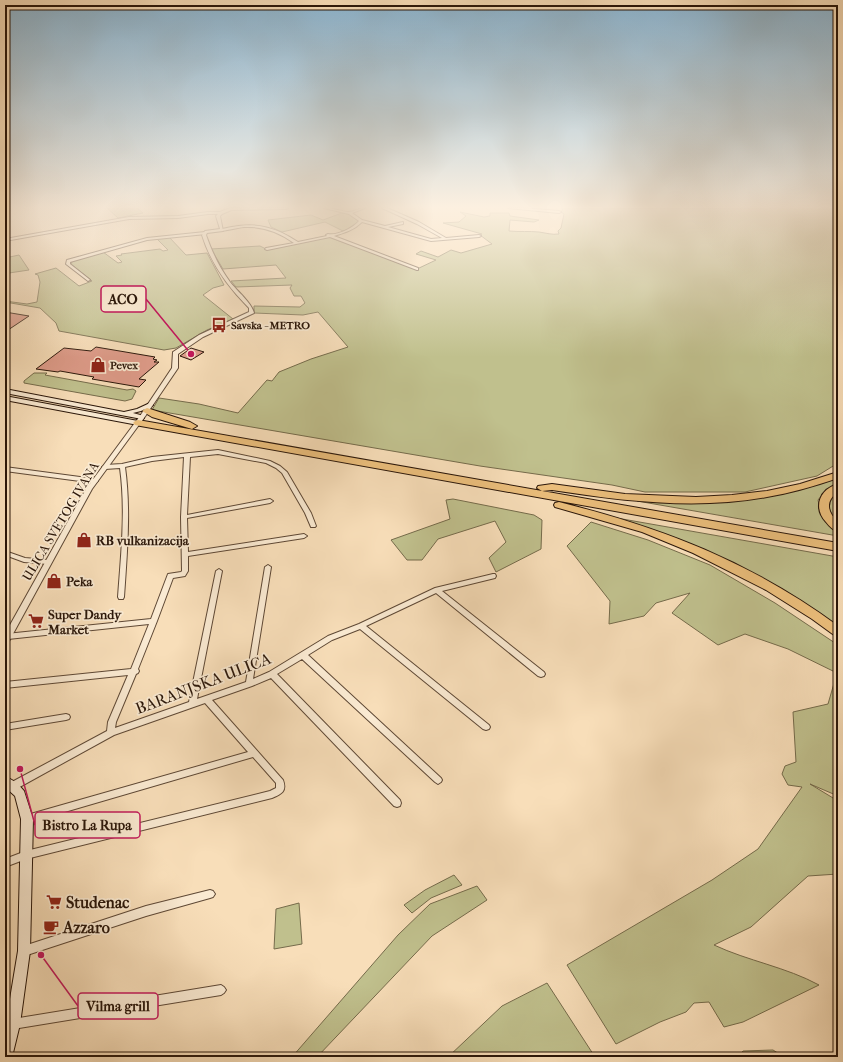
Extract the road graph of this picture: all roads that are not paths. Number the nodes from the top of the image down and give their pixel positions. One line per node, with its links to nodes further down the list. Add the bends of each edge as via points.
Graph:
1 (80, 258): 5 (street, via 68,261 68,264)
2 (212, 258): 9 (street, ULICA SVETOG IVANA, via 226,281 251,308 252,313 201,336 175,353 175,368)
3 (387, 258): 4 (street)
4 (417, 269)
5 (88, 280)
6 (5, 391): 8 (main road)
7 (5, 398): 9 (main road)
8 (122, 414): 9 (main road); 9 (main road, via 134,411)
9 (144, 414): 10 (highway); 13 (street, ULICA SVETOG IVANA); 18 (highway, via 192,426)
10 (282, 449): 20 (highway, via 292,454 362,469); 26 (highway)
11 (187, 455): 12 (street, via 148,459); 21 (street); 22 (street, via 226,453 278,467 284,472 302,501)
12 (122, 466): 13 (street); 35 (street, via 126,531)
13 (105, 467): 16 (street, ULICA SVETOG IVANA)
14 (5, 470): 16 (street)
15 (838, 475): 18 (highway, via 820,482 770,493 716,500 654,500 552,487)
16 (95, 481): 30 (street, ULICA SVETOG IVANA)
17 (838, 487): 23 (highway, via 825,498 822,506 827,518)
18 (542, 488): 25 (highway)
19 (270, 501): 21 (street)
20 (559, 505): 29 (highway); 38 (highway, via 618,521 693,548 794,601)
21 (184, 517): 28 (street)
22 (313, 526)
23 (838, 528)
24 (304, 536): 28 (street)
25 (838, 540)
26 (838, 547)
27 (5, 553): 30 (street, via 24,560)
28 (184, 555): 36 (street, via 184,574 170,576)
29 (838, 555)
30 (48, 562): 39 (street, ULICA SVETOG IVANA)
31 (268, 567): 45 (street)
32 (219, 571): 47 (street)
33 (493, 576): 34 (street, BARANJSKA ULICA)
34 (437, 590): 37 (street, BARANJSKA ULICA); 43 (street)
35 (121, 598)
36 (154, 621): 39 (street); 41 (street)
37 (361, 626): 40 (street, BARANJSKA ULICA, via 330,638); 50 (street)
38 (838, 632)
39 (7, 638)
40 (303, 655): 42 (street, BARANJSKA ULICA); 53 (street)
41 (135, 671): 44 (street); 51 (street, via 112,722)
42 (272, 674): 45 (street, BARANJSKA ULICA); 55 (street)
43 (541, 674)
44 (5, 684)
45 (249, 684): 46 (street, BARANJSKA ULICA)
46 (206, 699): 47 (street, BARANJSKA ULICA); 52 (street)
47 (193, 703): 51 (street, BARANJSKA ULICA)
48 (66, 717): 49 (street)
49 (5, 727)
50 (486, 727)
51 (111, 732): 54 (street, BARANJSKA ULICA)
52 (254, 753): 56 (street); 57 (street, via 280,782 280,790)
53 (438, 780)
54 (9, 784): 56 (main road, via 20,794)
55 (397, 803)
56 (28, 819): 57 (main road)
57 (26, 855): 58 (street); 60 (main road)
58 (5, 863)
59 (210, 894): 60 (street, via 146,911)
60 (24, 951): 62 (main road)
61 (221, 990): 62 (street)
62 (13, 1024): 63 (main road)
63 (5, 1057)

